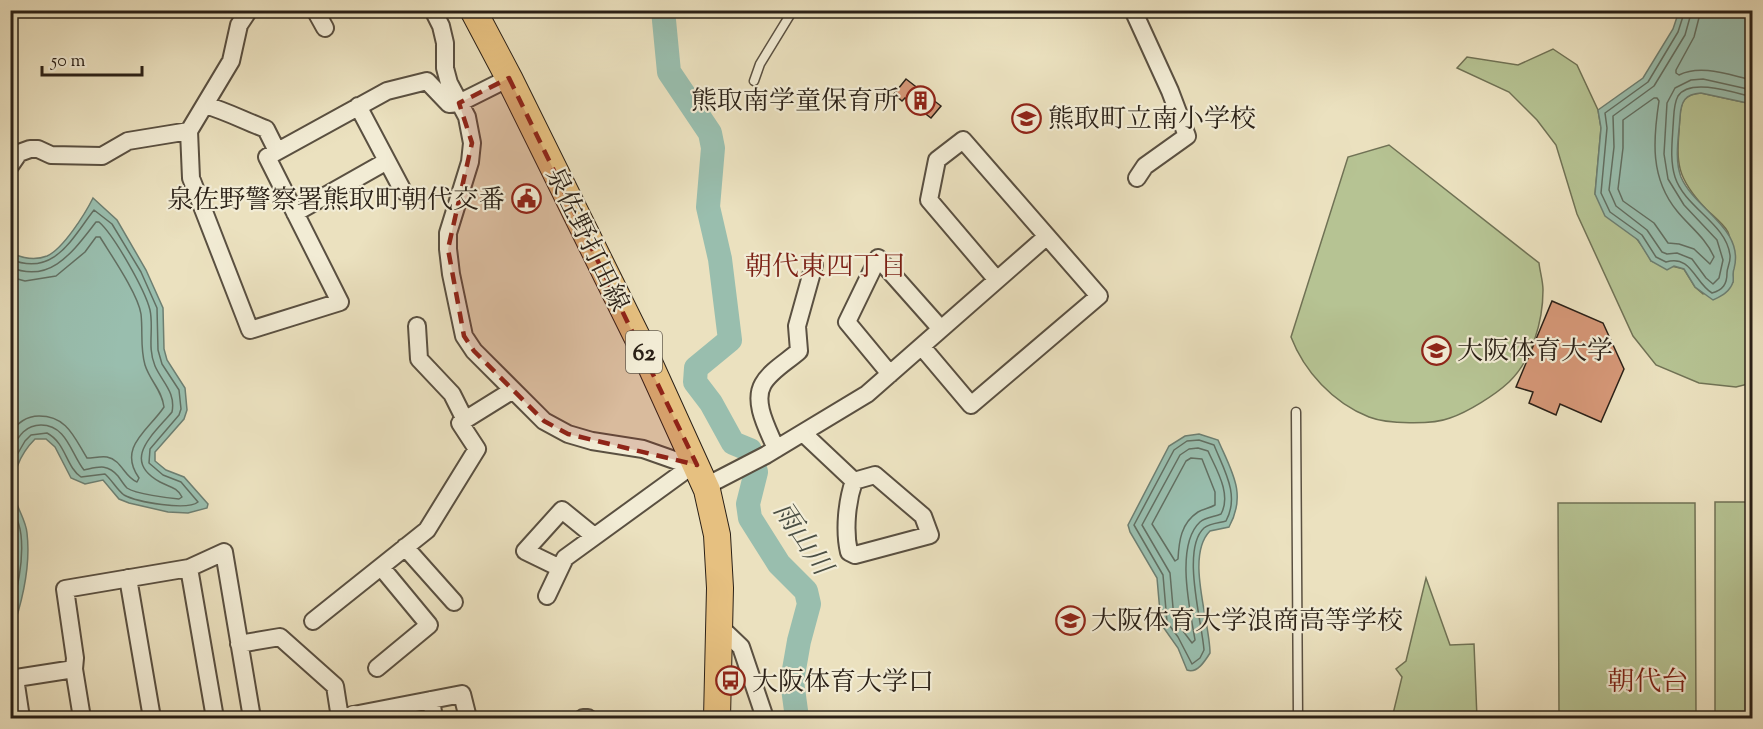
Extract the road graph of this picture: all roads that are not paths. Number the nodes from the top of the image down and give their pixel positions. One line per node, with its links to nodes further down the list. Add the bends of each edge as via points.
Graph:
1 (249, 10): 11 (street, via 239,25 231,61)
2 (315, 10): 7 (street)
3 (433, 10): 10 (street, via 445,43 445,68)
4 (473, 10): 8 (main road, 泉佐野打田線 / 62)
5 (793, 10): 9 (lane)
6 (1133, 10): 17 (street, via 1187,136 1144,166)
7 (325, 28)
8 (509, 78): 10 (street); 32 (main road, 泉佐野打田線 / 62, via 638,338)
9 (754, 81)
10 (459, 103): 12 (street, via 448,104 426,81 387,91); 27 (street, via 467,117 472,143 448,233 451,274 464,336)
11 (205, 105): 13 (street); 14 (street, via 266,129)
12 (358, 106): 14 (street); 15 (street)
13 (189, 131): 16 (street, via 128,141 102,156 51,155 30,149 19,153); 19 (street, via 190,178 250,330 340,302)
14 (277, 151): 19 (street, via 267,157)
15 (387, 161): 18 (street); 19 (street)
16 (10, 166)
17 (1137, 178)
18 (403, 191)
19 (295, 213)
20 (1046, 237): 22 (street); 22 (street, via 963,140 937,160 929,200); 25 (street, via 1099,296 971,405)
21 (814, 265): 31 (street, via 797,326 799,351 762,386 761,410)
22 (997, 280): 24 (street)
23 (417, 326): 29 (street, via 419,359 452,394)
24 (941, 329): 25 (street); 26 (street, via 878,258 847,322)
25 (922, 347): 26 (street)
26 (890, 374): 30 (street, via 867,394)
27 (513, 390): 29 (street); 32 (street, via 544,421 568,434 643,449)
28 (1296, 412): 61 (lane)
29 (465, 420): 35 (street, via 460,423 477,449 427,530)
30 (804, 433): 31 (street); 33 (street)
31 (771, 452): 32 (street, via 738,471)
32 (698, 472): 34 (street); 43 (main road, 泉佐野打田線 / 62, via 717,536)
33 (854, 481): 33 (street, via 874,476 923,516 930,536 855,555 849,552 846,540)
34 (594, 536): 38 (street, via 564,558); 38 (street, via 562,510 525,551)
35 (405, 547): 36 (street); 41 (street)
36 (381, 567): 42 (street); 45 (street, via 429,625)
37 (189, 568): 39 (street); 44 (street, via 224,552); 52 (street)
38 (560, 568): 40 (street)
39 (128, 578): 46 (street, via 65,589); 51 (street)
40 (548, 596)
41 (454, 602)
42 (313, 621)
43 (719, 627): 59 (main road, 泉佐野打田線 / 62); 60 (street, via 741,647)
44 (239, 644): 53 (street); 54 (street, via 280,637 296,643 335,686)
45 (377, 668)
46 (74, 669): 47 (street); 50 (street)
47 (13, 679): 49 (street)
48 (431, 700): 54 (street); 55 (street); 56 (street, via 462,694)
49 (21, 718)
50 (82, 718)
51 (152, 718)
52 (215, 718)
53 (252, 718)
54 (347, 718)
55 (434, 718)
56 (468, 718)
57 (583, 718): 58 (street)
58 (588, 718)
59 (717, 718)
60 (765, 718)
61 (1298, 718)

